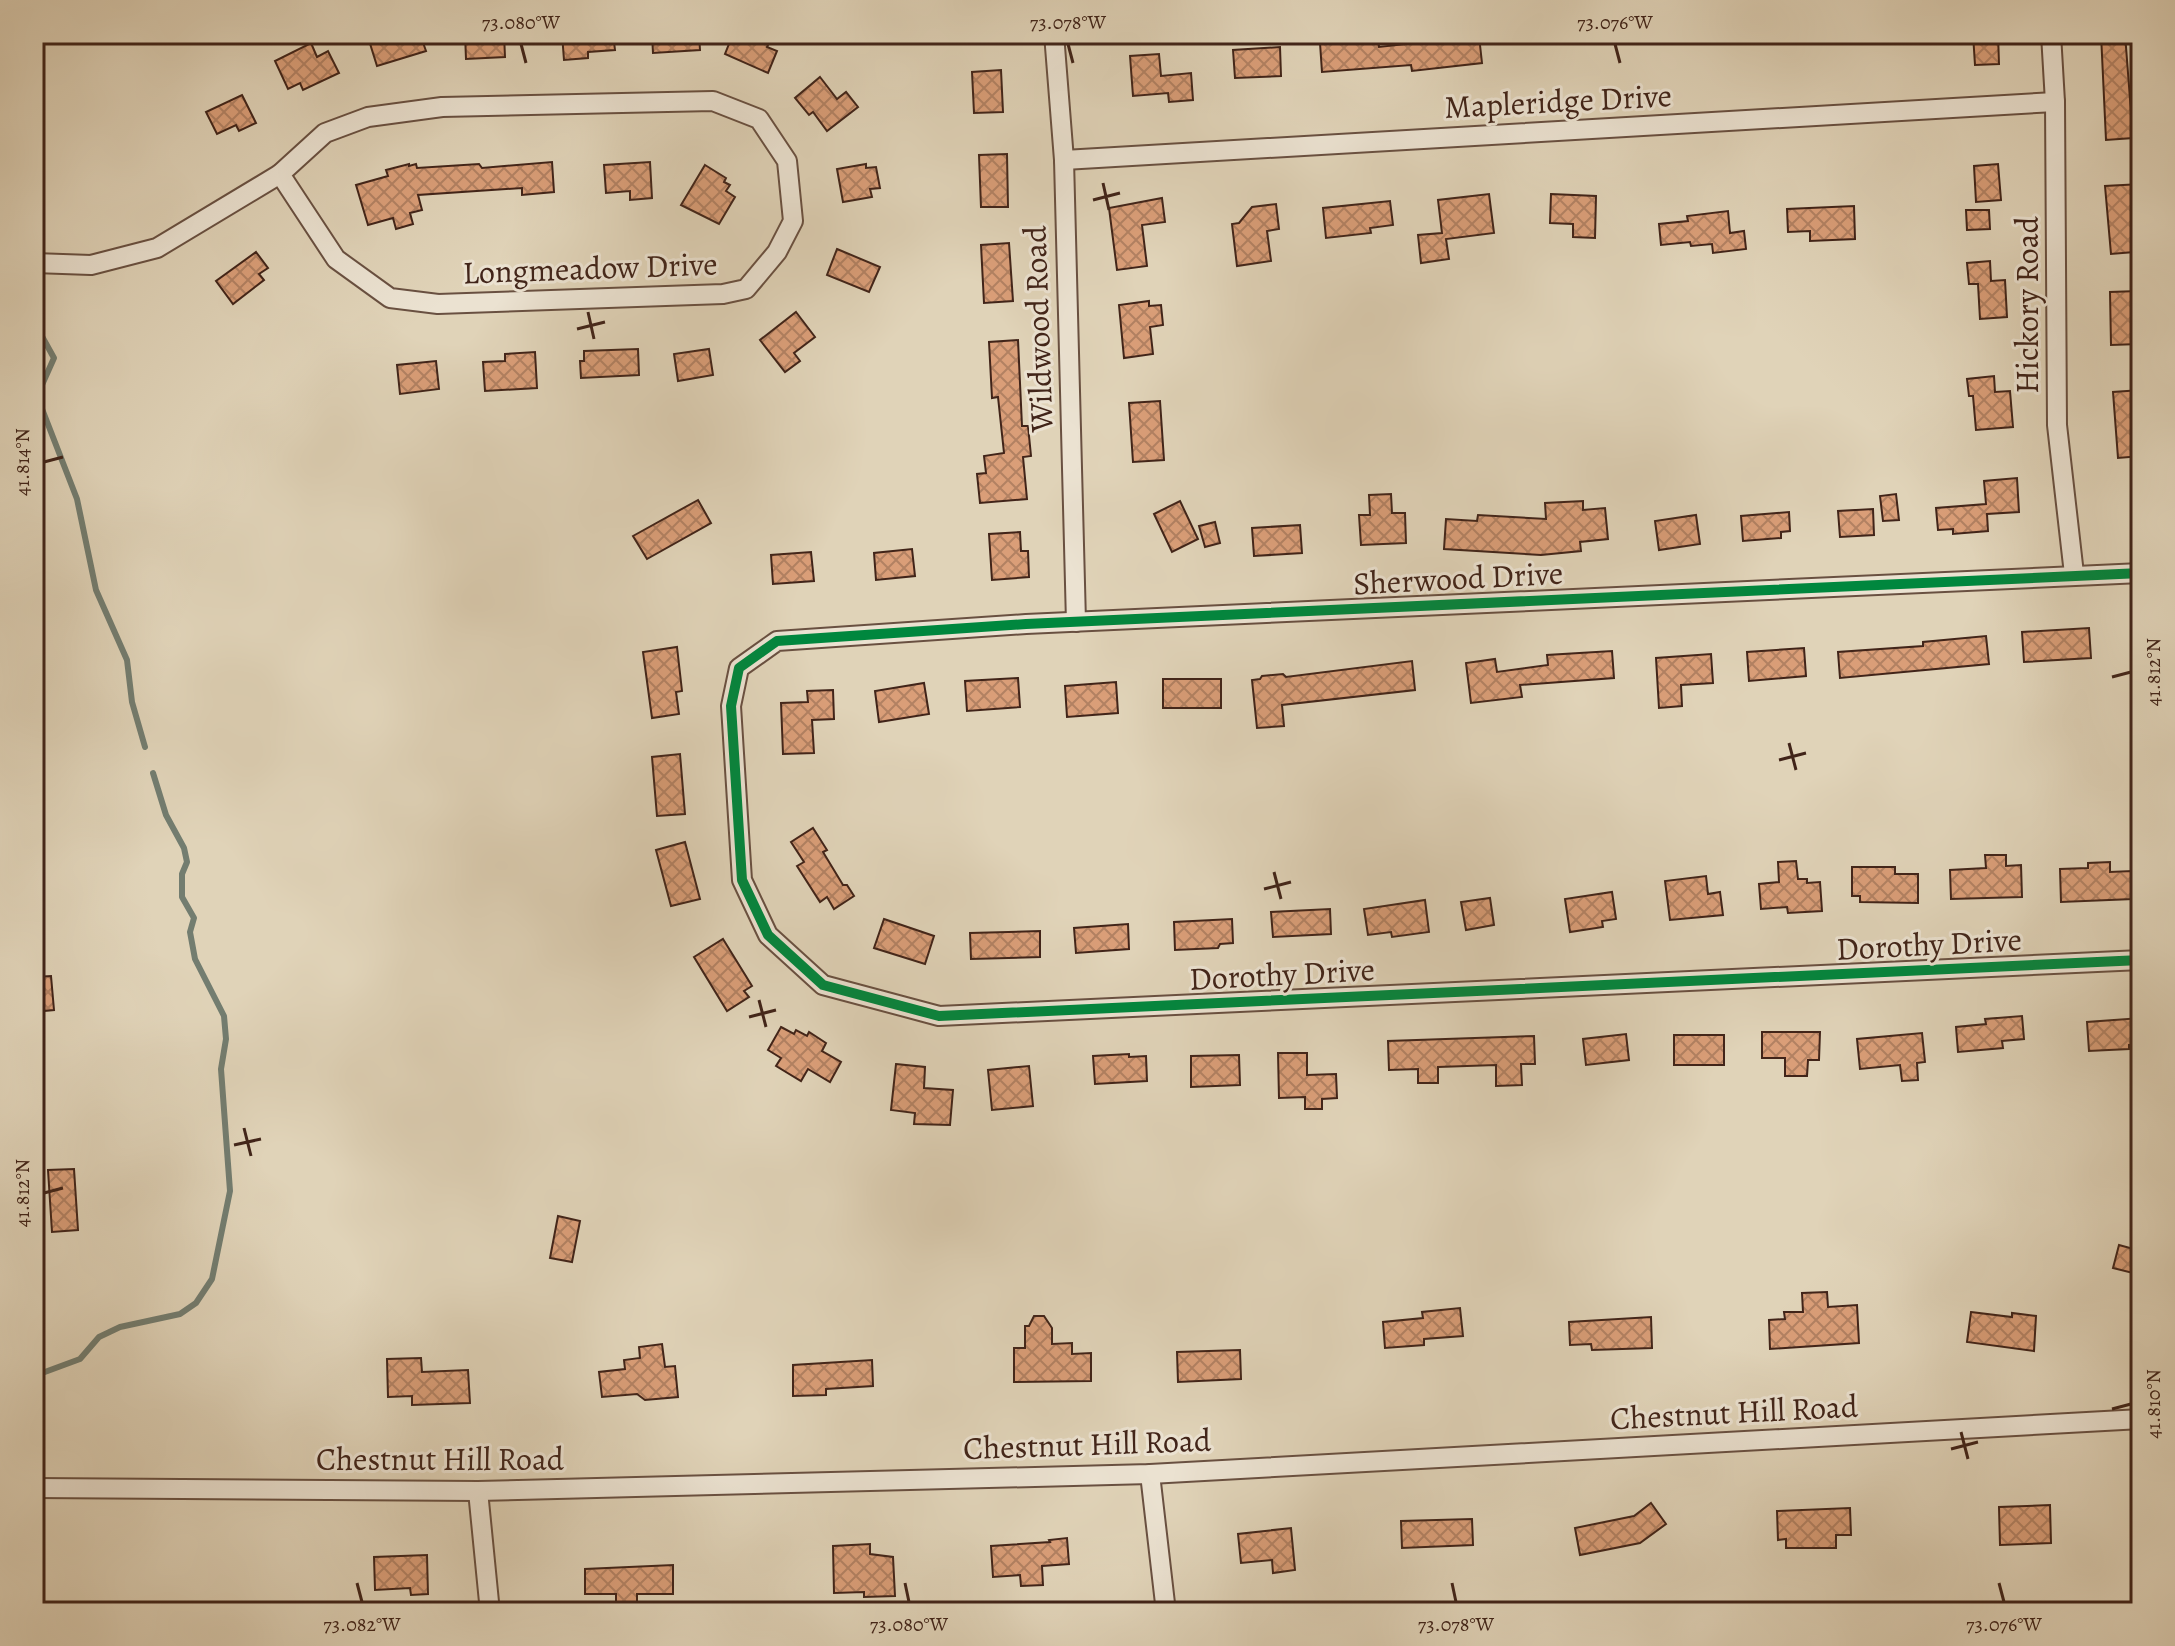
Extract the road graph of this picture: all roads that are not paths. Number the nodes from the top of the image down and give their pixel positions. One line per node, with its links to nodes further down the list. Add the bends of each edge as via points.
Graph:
1 (1054, 34): 4 (street, Wildwood Road)
2 (2051, 34): 3 (street, Hickory Road)
3 (2055, 102): 4 (street, Mapleridge Drive); 8 (street, Hickory Road, via 2057,425)
4 (1064, 160): 9 (street, Wildwood Road)
5 (280, 174): 5 (street, Longmeadow Drive, via 325,133 368,117 442,107 713,101 759,119 787,161 793,221 777,252 746,289 438,304 390,298 336,259); 6 (street, Longmeadow Drive, via 157,248 91,265)
6 (34, 263)
7 (2141, 573): 8 (street, Sherwood Drive)
8 (2074, 574): 9 (street, Sherwood Drive)
9 (1076, 622): 10 (street, Sherwood Drive)
10 (777, 641): 11 (street, Dorothy Drive, via 739,668 731,706 742,880 768,935 823,985 939,1016)
11 (2141, 960)
12 (2141, 1419): 13 (street, Chestnut Hill Road)
13 (1150, 1474): 15 (street, Chestnut Hill Road); 17 (street)
14 (34, 1488): 15 (street, Chestnut Hill Road)
15 (478, 1491): 16 (street)
16 (490, 1612)
17 (1166, 1612)

